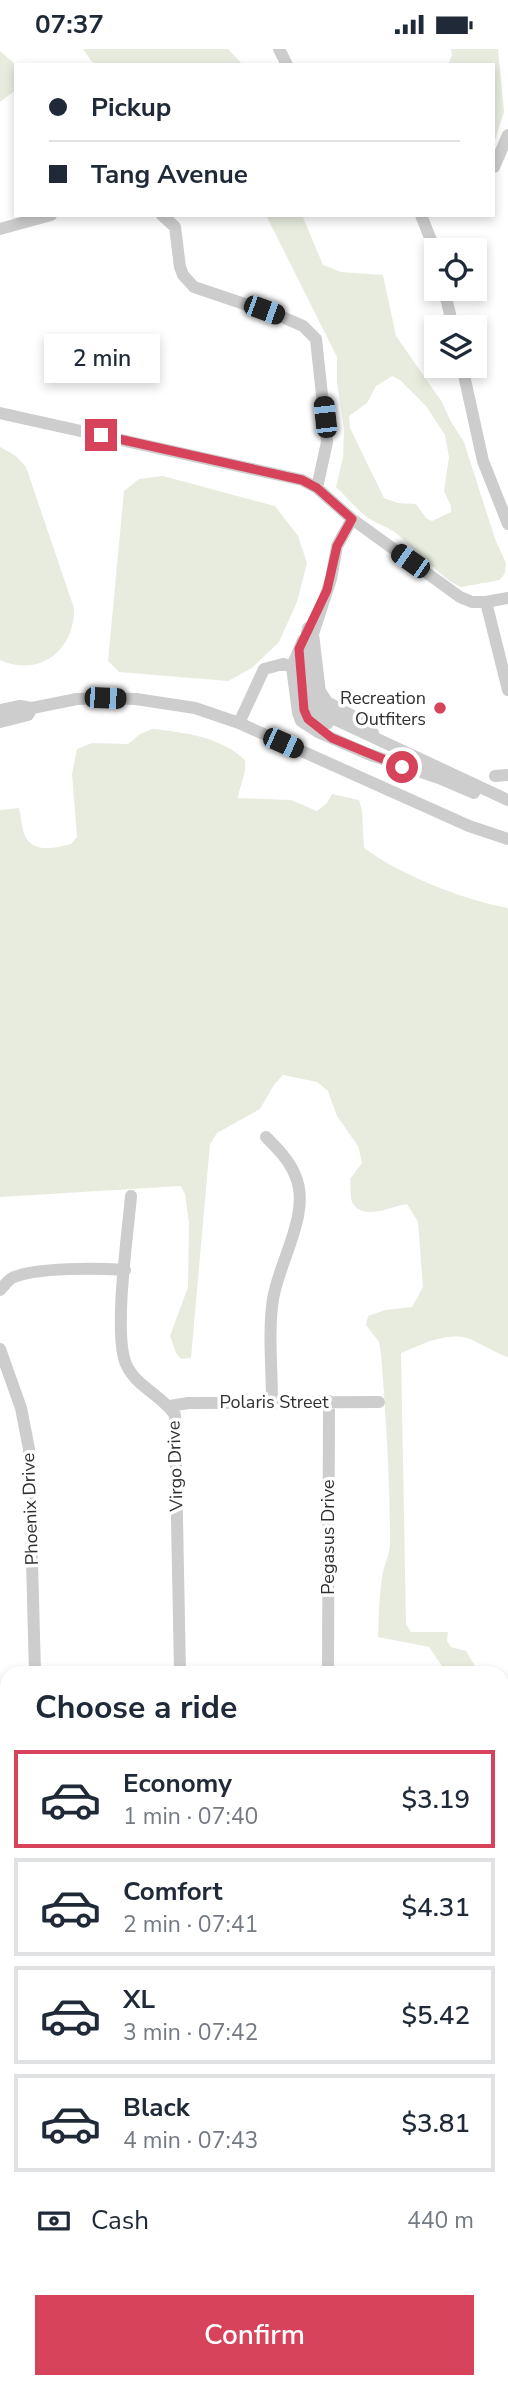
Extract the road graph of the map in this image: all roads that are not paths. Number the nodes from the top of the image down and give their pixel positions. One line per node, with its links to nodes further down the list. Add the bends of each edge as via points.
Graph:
1 (508, 135): 2 (street)
2 (495, 165)
3 (44, 217): 6 (street)
4 (164, 217): 10 (street, via 175,227 180,267 194,287 280,316 303,326 316,339 327,442)
5 (424, 217): 7 (street)
6 (0, 229)
7 (431, 238)
8 (464, 378): 12 (street, via 483,461)
9 (0, 413): 10 (street, via 302,480)
10 (317, 488): 11 (street)
11 (352, 519): 13 (street, via 337,546); 15 (street, via 460,597)
12 (508, 524)
13 (327, 590): 16 (street); 25 (street, via 313,634 320,704 326,714)
14 (508, 598): 15 (street)
15 (486, 602): 19 (street)
16 (306, 633): 17 (street); 25 (street, via 311,708 322,720 401,758)
17 (299, 649): 18 (street); 24 (street, via 304,710 308,719)
18 (292, 667): 23 (street, via 283,664 264,669); 24 (street, via 298,717)
19 (508, 690)
20 (32, 708): 21 (street); 22 (street, via 28,715); 23 (street, via 77,699 136,699 195,708)
21 (0, 710)
22 (0, 722)
23 (239, 723): 26 (street)
24 (332, 738): 25 (street, via 485,798)
25 (508, 800)
26 (508, 839)
27 (266, 1137): 32 (street, via 295,1175 301,1203 273,1299)
28 (131, 1196): 29 (street, Virgo Drive)
29 (125, 1270): 30 (street, via 46,1271 11,1279); 35 (street, Virgo Drive, via 121,1322 125,1363)
30 (0, 1290)
31 (0, 1349): 36 (street, Phoenix Drive, via 21,1408 29,1449)
32 (272, 1401): 33 (street, Polaris Street); 35 (street, Polaris Street)
33 (329, 1401): 34 (street, Polaris Street); 38 (street, Pegasus Drive)
34 (379, 1402)
35 (170, 1406): 37 (street, Virgo Drive, via 175,1415)
36 (35, 1666)
37 (180, 1666)
38 (328, 1666)

